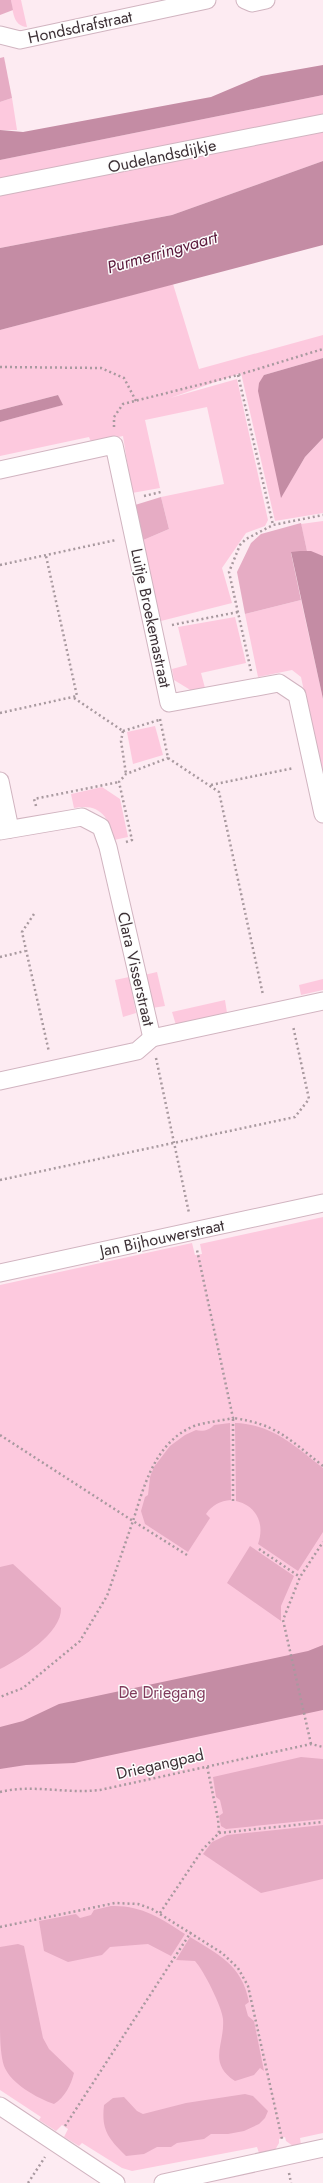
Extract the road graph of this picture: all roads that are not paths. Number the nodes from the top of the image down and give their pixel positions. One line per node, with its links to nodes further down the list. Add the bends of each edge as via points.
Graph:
1 (207, 0): 4 (street, Hondsdrafstraat, via 20,40)
2 (245, 0): 3 (street, via 252,3)
3 (266, 0)
4 (0, 35)
5 (323, 123): 6 (street, Oudelandsdijkje)
6 (0, 187)
7 (0, 470): 9 (street, Luitje Broekemastraat, via 114,445 169,703 279,683 298,695)
8 (0, 781): 10 (street)
9 (323, 814)
10 (5, 830): 12 (street, Clara Visserstraat, via 82,817 101,827 108,847)
11 (323, 1001): 12 (street, Clara Visserstraat)
12 (152, 1038): 13 (street, via 137,1051)
13 (0, 1081)
14 (323, 1203): 15 (street, Jan Bijhouwerstraat)
15 (0, 1273)
16 (0, 2106): 18 (street)
17 (323, 2148): 19 (street)
18 (116, 2183)
19 (163, 2183)

